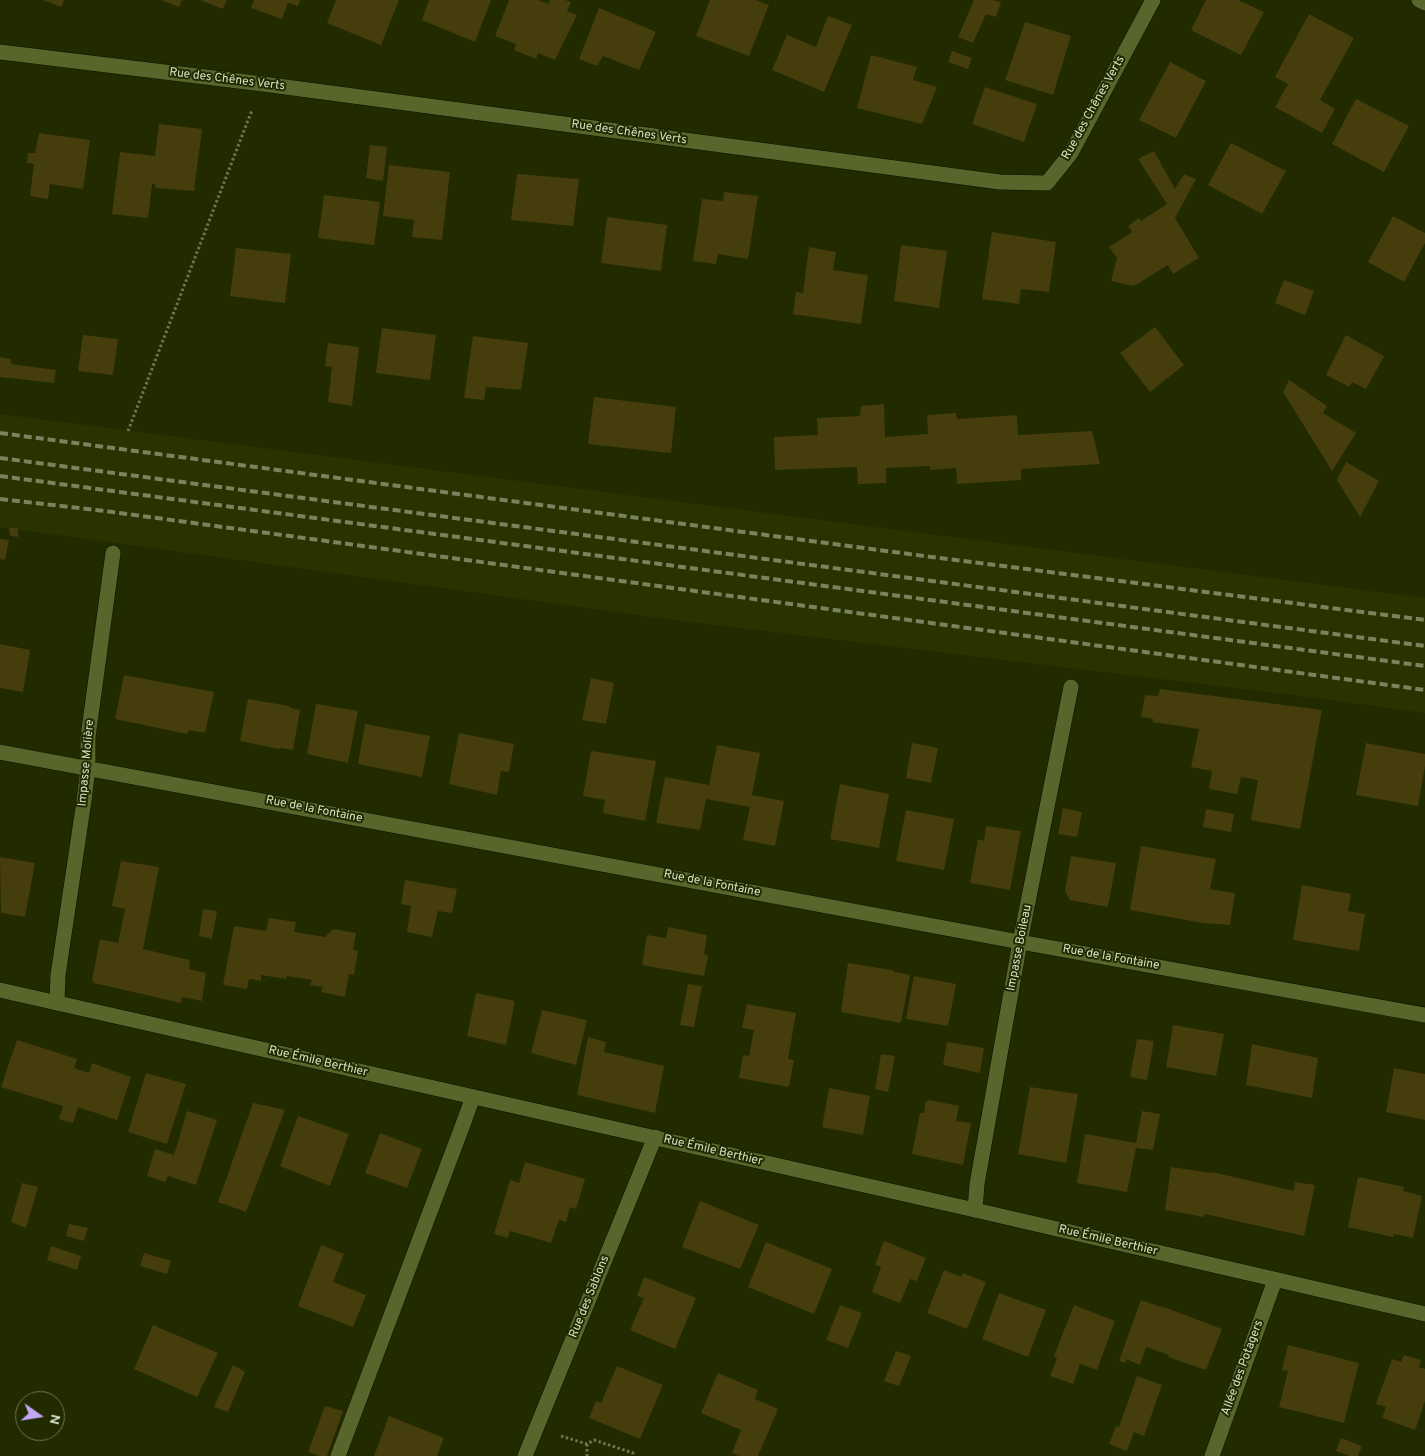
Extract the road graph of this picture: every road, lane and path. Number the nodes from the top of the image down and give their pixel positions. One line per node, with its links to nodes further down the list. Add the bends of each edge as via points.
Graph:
1 (1153, 0): 5 (street, Rue des Chênes Verts, via 1071,153 1047,183 1000,182)
2 (1419, 0): 3 (street)
3 (1425, 3)
4 (0, 52): 5 (street, Rue des Chênes Verts)
5 (263, 84): 6 (path)
6 (128, 432)
7 (113, 553): 10 (street, Impasse Molière, via 88,737)
8 (1071, 687): 11 (street, Impasse Boileau)
9 (0, 752): 10 (street, Rue de la Fontaine)
10 (88, 768): 11 (street, Rue de la Fontaine); 13 (street, Impasse Molière, via 58,975)
11 (1020, 942): 14 (street, Rue de la Fontaine); 17 (street, Impasse Boileau)
12 (0, 990): 13 (street, Rue Émile Berthier)
13 (57, 1003): 15 (street, Rue Émile Berthier)
14 (1425, 1015)
15 (473, 1096): 16 (street, Rue Émile Berthier); 20 (street)
16 (655, 1137): 17 (street, Rue Émile Berthier); 21 (street, Rue des Sablons)
17 (975, 1210): 18 (street, Rue Émile Berthier)
18 (1275, 1280): 19 (street, Rue Émile Berthier); 24 (street, Allée des Potagers)
19 (1425, 1314)
20 (338, 1456)
21 (525, 1456)
22 (587, 1456): 23 (path, via 587,1444 594,1440 633,1453)
23 (632, 1456)
24 (1212, 1456)

